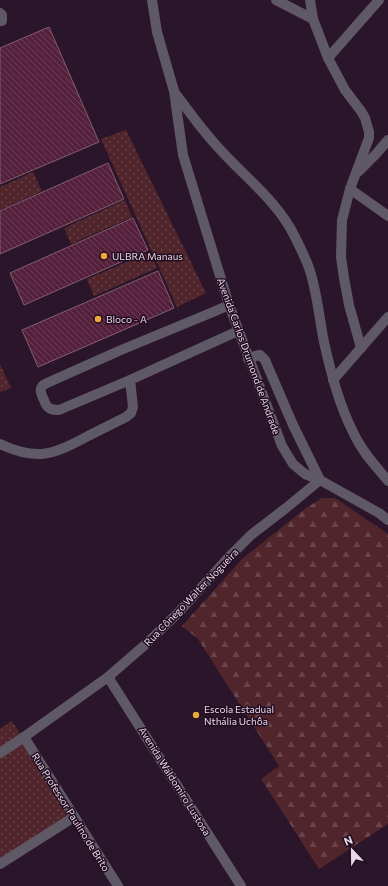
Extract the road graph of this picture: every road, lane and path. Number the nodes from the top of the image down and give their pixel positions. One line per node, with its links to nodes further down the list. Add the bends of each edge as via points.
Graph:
1 (152, 0): 11 (street, Avenida Carlos Drumond de Andrade, via 157,32)
2 (276, 0): 8 (street)
3 (310, 0): 8 (street)
4 (379, 0): 10 (street)
5 (382, 0): 6 (street)
6 (388, 4)
7 (0, 13): 9 (street)
8 (313, 20): 10 (street)
9 (0, 21)
10 (328, 58): 13 (street, via 368,126 369,138)
11 (174, 91): 16 (street, Avenida Carlos Drumond de Andrade, via 183,155); 22 (street, Avenida Carlos Drumond de Andrade, via 216,145 277,208 294,235 309,268)
12 (388, 140): 13 (street)
13 (356, 173): 14 (street)
14 (350, 189): 15 (street); 19 (street, via 342,220 341,257 349,305)
15 (388, 216)
16 (228, 305): 18 (street, Avenida Carlos Drumond de Andrade); 21 (street, via 47,383 42,386 40,393 46,406 59,410)
17 (388, 317): 19 (street)
18 (238, 331): 20 (street, Avenida Carlos Drumond de Andrade); 21 (street)
19 (361, 348): 22 (street)
20 (248, 359): 24 (street, Avenida Carlos Drumond de Andrade, via 282,446 293,464 305,474); 24 (street, via 260,355 265,360)
21 (130, 380): 23 (street, via 134,407 131,413 75,443 42,454 14,450)
22 (333, 380): 25 (street, Avenida Carlos Drumond de Andrade, via 354,435 365,453)
23 (0, 444)
24 (320, 480): 26 (street, Avenida Carlos Drumond de Andrade); 27 (street, Rua Cônego Walter Nogueira, via 252,535 179,612)
25 (388, 480)
26 (388, 520)
27 (108, 676): 28 (street, Rua Cônego Walter Nogueira); 33 (street, Avenida Waldomiro Lustosa)
28 (24, 737): 29 (street, Rua Cônego Walter Nogueira); 30 (street, Rua Professor Paulino de Brito)
29 (0, 753)
30 (74, 817): 31 (street); 32 (street, Rua Professor Paulino de Brito)
31 (0, 864)
32 (118, 886)
33 (241, 886)

